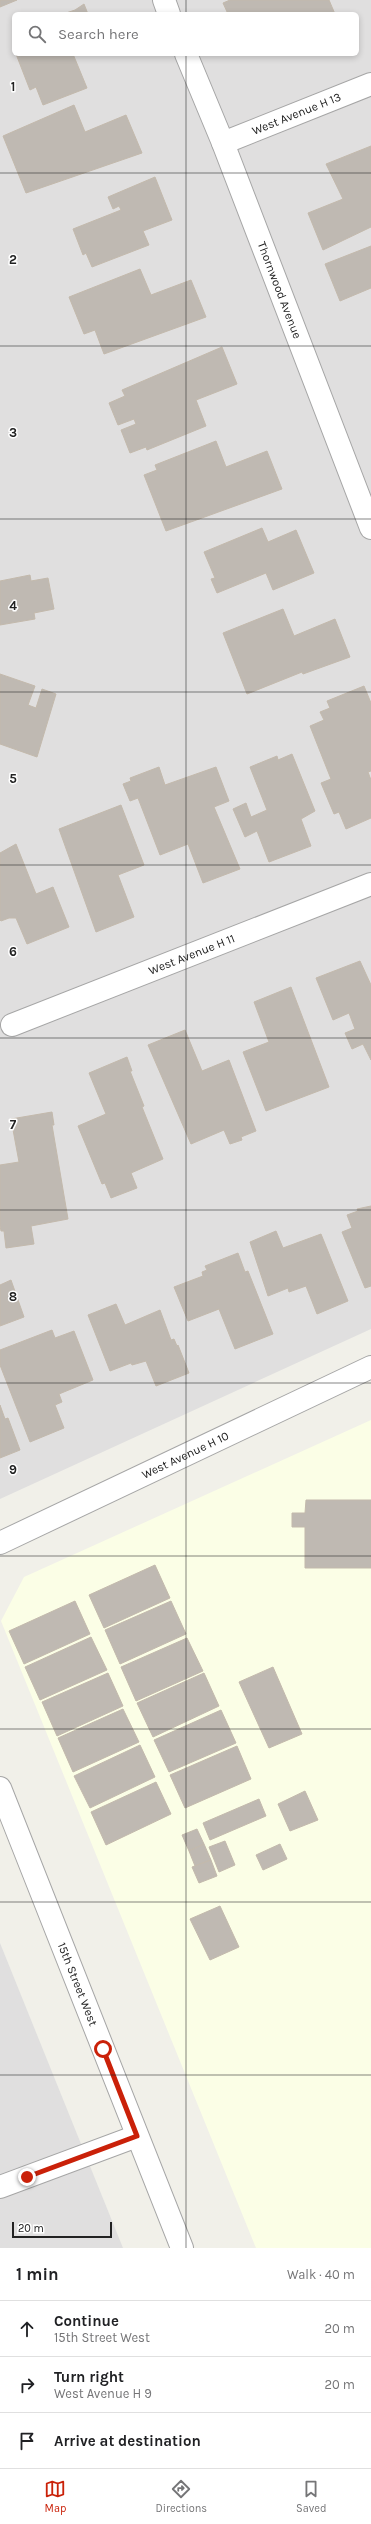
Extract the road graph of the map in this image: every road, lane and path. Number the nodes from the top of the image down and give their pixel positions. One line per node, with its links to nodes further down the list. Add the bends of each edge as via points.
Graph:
1 (164, 0): 2 (street)
2 (168, 12)
3 (187, 56): 5 (street, Thornwood Avenue)
4 (371, 84): 5 (street, West Avenue H 13)
5 (223, 143): 6 (street, Thornwood Avenue)
6 (371, 528)
7 (371, 884): 8 (street, West Avenue H 11)
8 (12, 1025)
9 (371, 1367): 10 (street, West Avenue H 10)
10 (0, 1543)
11 (0, 1788): 12 (street, 15th Street West)
12 (137, 2136): 13 (street); 14 (street, 15th Street West)
13 (0, 2187)
14 (182, 2248)

